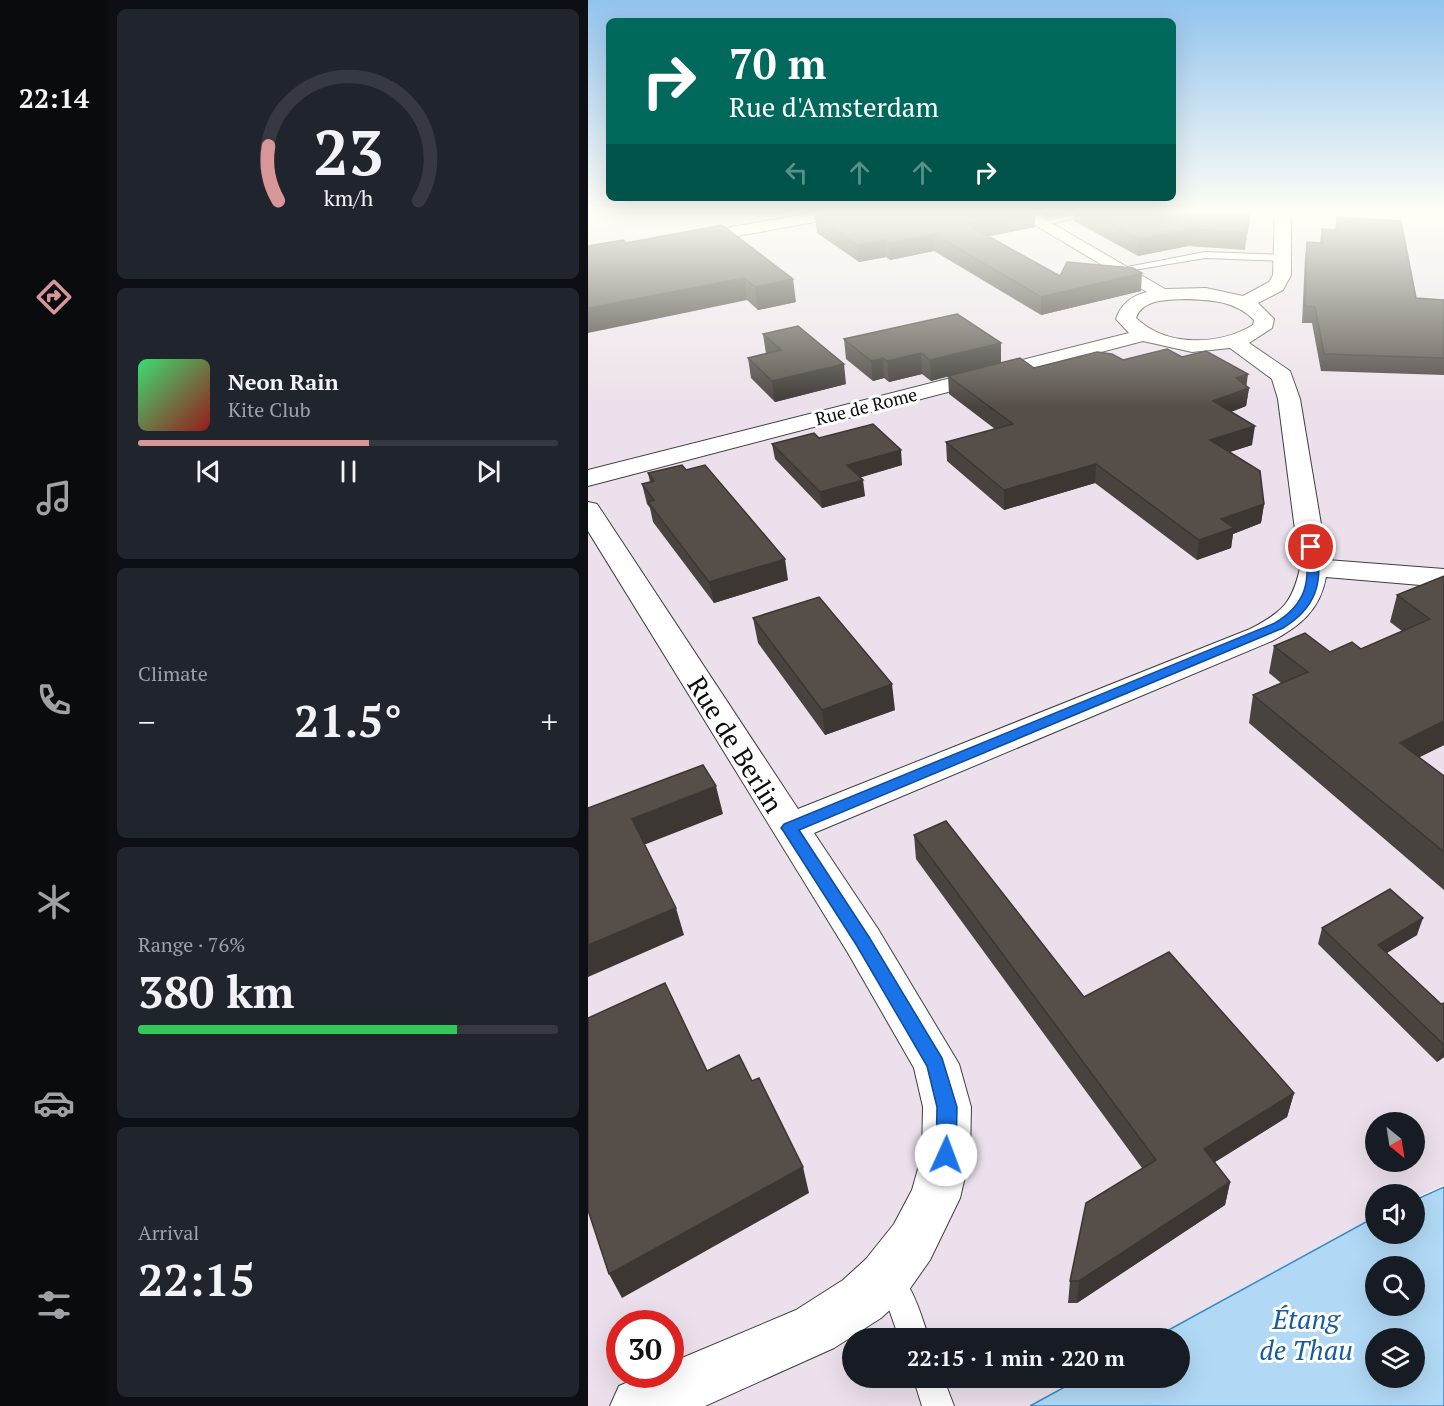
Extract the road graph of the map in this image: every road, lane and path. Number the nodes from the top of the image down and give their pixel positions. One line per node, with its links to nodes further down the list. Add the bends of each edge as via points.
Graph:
1 (1135, 277): 3 (street)
2 (1281, 277): 4 (street, via 1276,286)
3 (1164, 294): 4 (street, via 1206,294); 5 (street, via 1134,304 1127,311 1126,319)
4 (1244, 303): 6 (street, via 1257,310 1263,319 1262,328)
5 (1144, 335): 6 (street, via 1188,345); 7 (street, Rue de Rome)
6 (1235, 342): 9 (street, via 1282,376 1289,399)
7 (588, 478)
8 (588, 510): 11 (street, Rue de Berlin)
9 (1314, 568): 10 (street); 11 (street, via 1310,593 1296,615 1261,635)
10 (1444, 578)
11 (789, 828): 12 (street, Rue de Berlin, via 863,941 936,1064 947,1107 946,1155 935,1198 912,1242)
12 (885, 1278): 13 (lane, via 902,1304); 15 (street, Rue de Berlin, via 862,1299 815,1329)
13 (910, 1328)
14 (932, 1388): 16 (lane)
15 (639, 1406)
16 (938, 1406)

